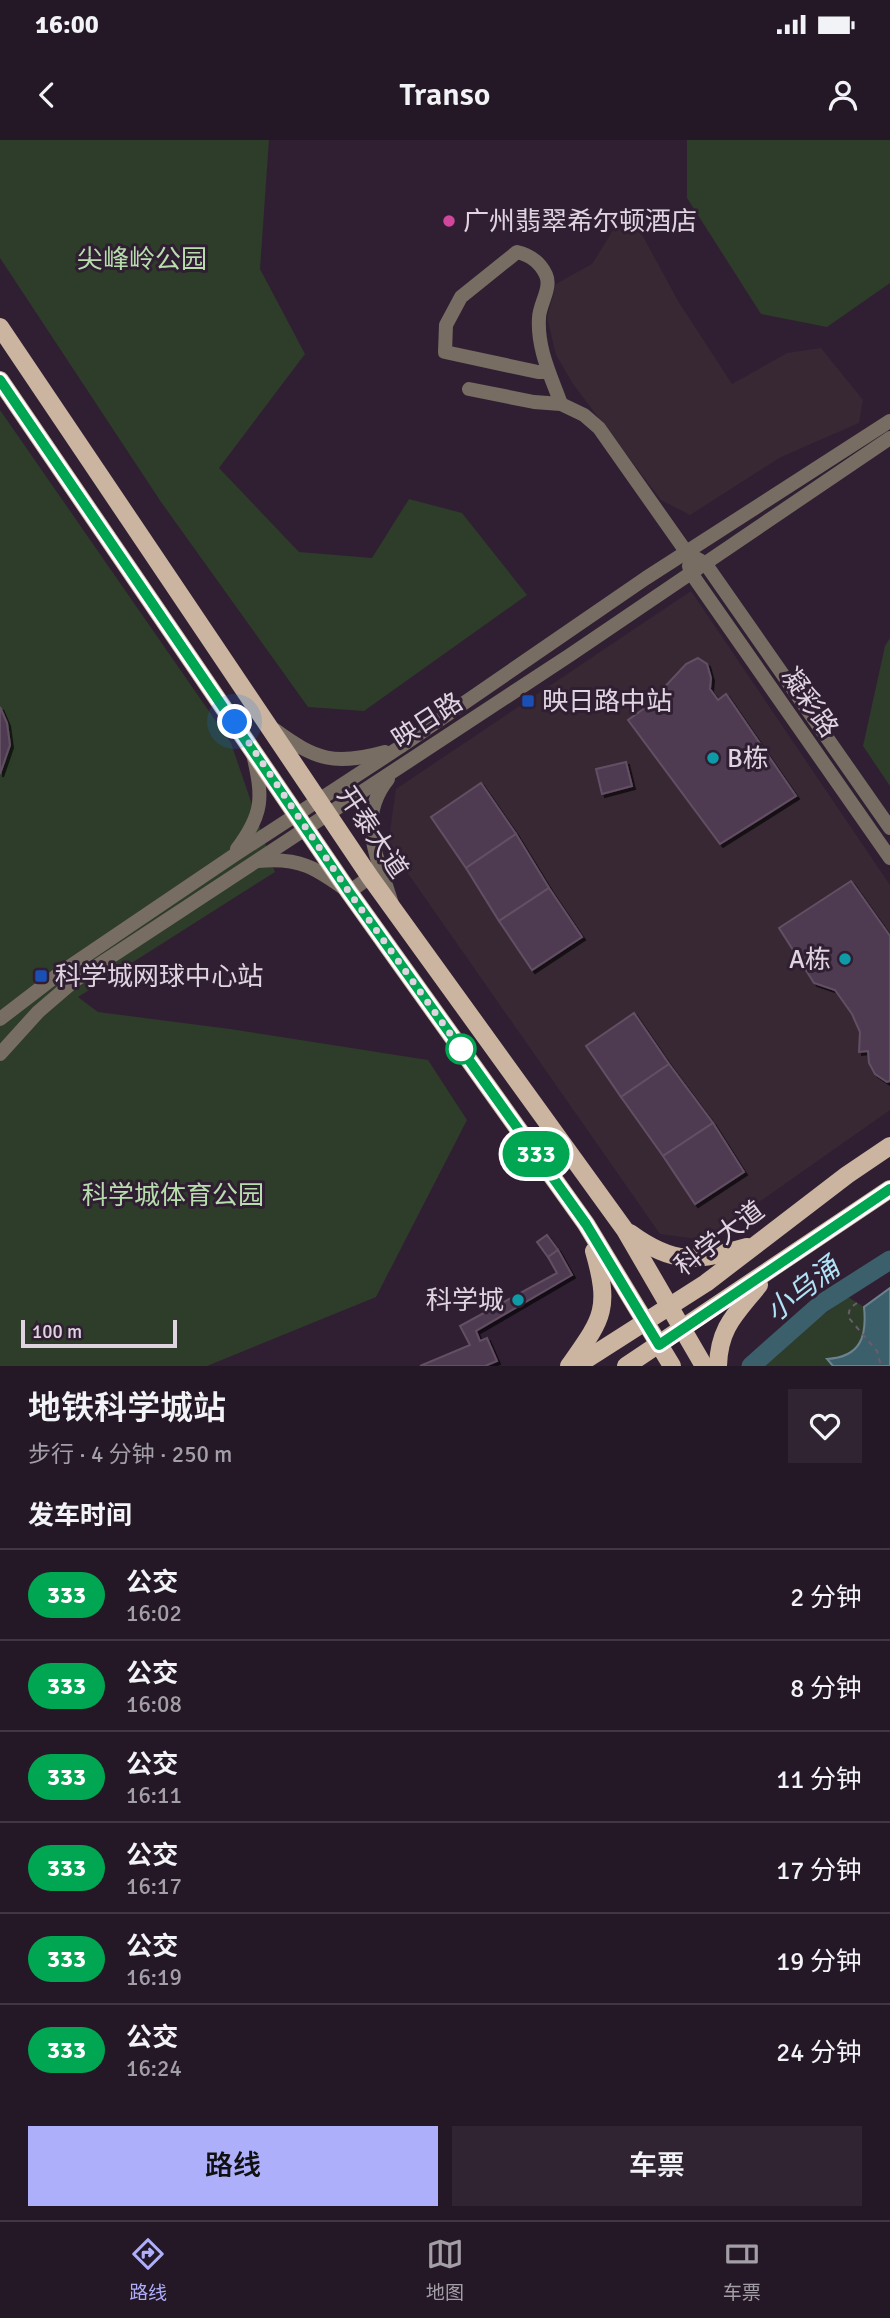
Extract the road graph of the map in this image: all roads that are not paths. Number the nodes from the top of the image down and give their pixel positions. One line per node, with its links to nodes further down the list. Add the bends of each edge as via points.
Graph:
1 (0, 327): 11 (main road, 开泰大道)
2 (549, 372): 2 (street, via 539,317 546,276 535,260 517,252 461,298 446,325 445,352); 5 (street)
3 (0, 380): 12 (main road, 开泰大道)
4 (469, 389): 5 (street)
5 (561, 404): 8 (street, via 599,428)
6 (890, 421): 8 (street, 映日路)
7 (890, 438): 9 (street, 映日路)
8 (687, 553): 9 (street); 10 (street); 13 (street, 映日路)
9 (705, 563): 10 (street, 映日路); 17 (street, 凝彩路)
10 (691, 573): 14 (street, 映日路); 19 (street, 凝彩路)
11 (270, 726): 13 (street, via 302,750 335,760 355,760); 15 (main road, 开泰大道)
12 (250, 743): 16 (main road, 开泰大道); 18 (street, via 260,809)
13 (400, 747): 15 (street, 映日路)
14 (402, 765): 15 (street, 映日路); 23 (street, via 375,798 369,833)
15 (324, 807): 16 (street, 映日路); 21 (main road, 开泰大道)
16 (301, 822): 18 (street, 映日路); 20 (street, 映日路); 22 (main road, 开泰大道)
17 (890, 828)
18 (233, 856): 24 (street, 映日路, via 52,978)
19 (890, 858)
20 (253, 862): 22 (street, via 278,859 306,864); 25 (street, 映日路, via 74,981)
21 (370, 877): 22 (street); 23 (main road, 开泰大道)
22 (349, 892): 28 (main road, 开泰大道)
23 (394, 908): 29 (main road, 开泰大道)
24 (0, 1019)
25 (0, 1054)
26 (890, 1146): 30 (main road, 科学大道)
27 (890, 1189): 32 (main road, 科学大道)
28 (586, 1224): 31 (main road, 开泰大道); 39 (main road, via 601,1276 603,1311)
29 (625, 1230): 30 (main road, via 662,1254 691,1260); 31 (main road); 33 (main road, 开泰大道)
30 (757, 1244): 33 (main road, 科学大道)
31 (601, 1250): 34 (main road, 开泰大道)
32 (768, 1273): 35 (main road, 科学大道); 43 (main road, via 726,1327 719,1343)
33 (670, 1307): 34 (main road, 科学大道); 35 (main road, 开泰大道)
34 (645, 1324): 36 (main road, 科学大道); 37 (main road, 开泰大道)
35 (682, 1330): 37 (main road, 科学大道); 42 (main road, 开泰大道)
36 (619, 1339): 38 (main road); 40 (main road, 科学大道)
37 (659, 1345): 38 (main road, 科学大道); 41 (main road, 开泰大道)
38 (631, 1363)
39 (569, 1366)
40 (576, 1366)
41 (672, 1366)
42 (704, 1366)
43 (718, 1366)

